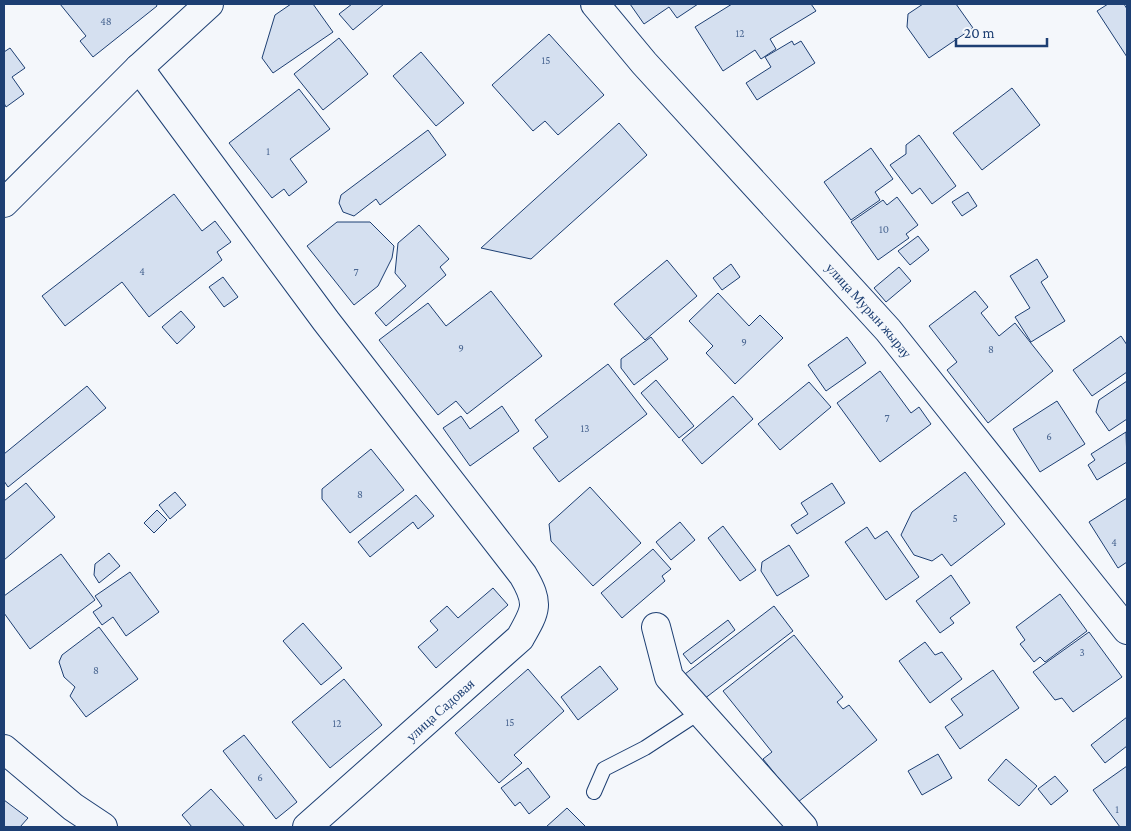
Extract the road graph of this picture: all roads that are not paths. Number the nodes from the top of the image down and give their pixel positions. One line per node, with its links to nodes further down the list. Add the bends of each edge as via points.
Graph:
1 (209, 4): 3 (street)
2 (595, 4): 6 (street, улица Мурын жырау, via 888,330)
3 (139, 68): 4 (street); 10 (street, улица Садовая, via 535,595 532,618 520,638)
4 (4, 203)
5 (656, 627): 7 (street, via 669,677)
6 (1127, 630)
7 (700, 712): 9 (lane, via 645,748 604,769); 12 (street)
8 (4, 749): 11 (street, via 73,807)
9 (594, 792)
10 (314, 825)
11 (103, 827)
12 (803, 827)

